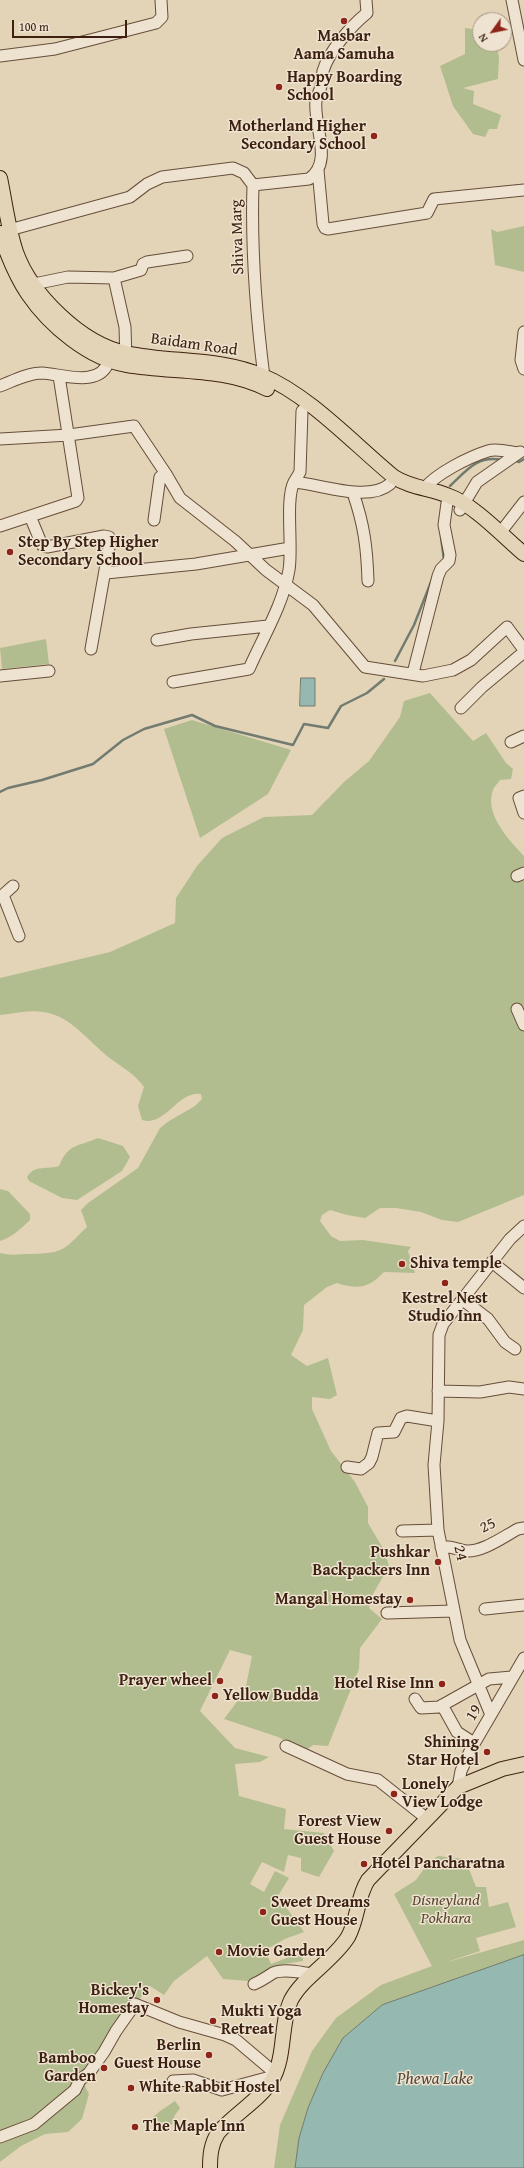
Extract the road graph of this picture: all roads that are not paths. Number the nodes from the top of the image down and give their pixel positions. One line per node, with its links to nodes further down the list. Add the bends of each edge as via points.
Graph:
1 (161, 0): 4 (street, via 162,17 156,22 55,49)
2 (366, 0): 6 (street, via 367,13 352,25 323,71 316,101 322,157)
3 (512, 0): 5 (street)
4 (0, 56)
5 (524, 60)
6 (318, 170): 8 (street, Shiva Marg, via 309,179); 9 (street, via 324,224 328,229 427,213 434,199)
7 (0, 178): 10 (main road, Baidam Road)
8 (253, 185): 10 (street, via 244,174 233,168 162,177 147,184 130,197); 19 (street, Shiva Marg, via 254,258)
9 (524, 190)
10 (3, 232): 13 (main road, Baidam Road); 16 (main road, Baidam Road, via 8,258 28,294 46,315 76,341)
11 (187, 256): 12 (street, via 147,262 138,273)
12 (114, 278): 13 (street, via 68,277); 15 (street, via 122,309)
13 (34, 284): 15 (main road, Baidam Road, via 54,308 77,329)
14 (524, 332): 17 (street, via 521,360)
15 (126, 359): 16 (main road, Baidam Road); 19 (main road, Baidam Road, via 228,365); 21 (main road, Baidam Road, via 245,380 274,392)
16 (109, 360): 18 (street, via 108,365 100,373 88,378)
17 (524, 369)
18 (59, 376): 20 (street, via 41,373); 22 (street)
19 (264, 376): 28 (main road, Baidam Road, via 299,398 394,477 410,486)
20 (0, 386)
21 (302, 411): 26 (street, via 300,472); 27 (main road, Baidam Road)
22 (69, 435): 23 (street); 25 (street, via 134,426); 33 (street, via 78,498 76,501)
23 (0, 439)
24 (521, 451): 28 (street, via 488,451 456,465 428,483); 32 (street, via 477,482)
25 (166, 474): 34 (street, via 160,477); 39 (street, via 180,498)
26 (294, 482): 29 (street, via 311,483); 37 (street, via 290,489)
27 (390, 484): 29 (street, via 381,490); 31 (main road, Baidam Road, via 408,494)
28 (424, 489): 32 (main road, Baidam Road, via 450,496)
29 (353, 493): 42 (street, via 362,517 367,544)
30 (524, 502): 36 (street)
31 (447, 503): 32 (main road, Baidam Road); 49 (street, via 444,525 449,561 438,576)
32 (462, 507): 36 (main road, Baidam Road); 40 (main road, Baidam Road)
33 (30, 516): 35 (street); 41 (street, via 42,545 47,547 104,536 109,538)
34 (154, 520)
35 (0, 526)
36 (500, 533): 38 (main road, Baidam Road)
37 (290, 548): 39 (street); 43 (street)
38 (524, 554)
39 (250, 555): 41 (street, via 196,564); 43 (street, via 266,570)
40 (524, 563)
41 (106, 573): 46 (street)
42 (368, 581)
43 (286, 583): 44 (street, via 281,601); 49 (street, via 313,605 365,667)
44 (268, 626): 45 (street); 51 (street, via 249,669)
45 (157, 640)
46 (91, 649)
47 (524, 651): 49 (street, via 507,628 471,660 453,670 423,676); 52 (street)
48 (48, 671): 50 (street)
49 (413, 673)
50 (0, 676)
51 (173, 682)
52 (461, 708)
53 (524, 736): 54 (street)
54 (511, 742)
55 (524, 796): 56 (street, via 519,798)
56 (524, 813)
57 (13, 886): 58 (street, via 3,895)
58 (19, 936)
59 (517, 1009): 60 (street)
60 (524, 1025)
61 (524, 1226): 62 (street, 24)
62 (492, 1262): 63 (street); 64 (street, 24)
63 (524, 1288)
64 (463, 1300): 65 (street, via 488,1319 505,1342); 67 (street, 24, via 440,1330)
65 (515, 1349)
66 (524, 1389): 67 (street, via 509,1387 480,1392)
67 (438, 1391): 68 (street, 24 / 24)
68 (438, 1421): 69 (street, via 407,1416 401,1418 394,1432 378,1433 369,1462 361,1469); 71 (street, 24 / 24, via 434,1465)
69 (348, 1467)
70 (524, 1528): 73 (street, 25 / 25, via 480,1548 465,1551 448,1546)
71 (438, 1530): 72 (street); 73 (street, 24 / 24)
72 (402, 1531)
73 (442, 1547): 76 (street, 24 / 24)
74 (524, 1605): 75 (street)
75 (485, 1609)
76 (453, 1611): 77 (street); 80 (street, 24 / 24, via 460,1640)
77 (387, 1613)
78 (524, 1658): 79 (street, 19)
79 (512, 1677): 80 (street, via 488,1679); 83 (street, 19)
80 (478, 1684): 82 (street); 83 (street, 24 / 24)
81 (415, 1699): 82 (street, via 420,1708)
82 (442, 1705): 84 (street, via 457,1732)
83 (492, 1715): 84 (street, 19)
84 (474, 1743): 87 (street, 19, via 461,1771)
85 (286, 1746): 88 (street, via 346,1774 378,1780)
86 (524, 1764): 87 (main road, via 502,1769)
87 (458, 1787): 88 (main road)
88 (426, 1818): 89 (main road, via 368,1880 361,1893 354,1924 348,1937 334,1956)
89 (314, 1974): 90 (street, via 284,1971 274,1973); 91 (main road, via 296,1992 289,2005)
90 (254, 1984)
91 (274, 2074): 92 (street, via 222,2090 193,2080); 93 (street, via 236,2040 179,2022 135,2004 104,2052 80,2080 75,2090 34,2124); 94 (main road, via 264,2090 218,2133 210,2152)
92 (173, 2081)
93 (0, 2137)
94 (210, 2168)

